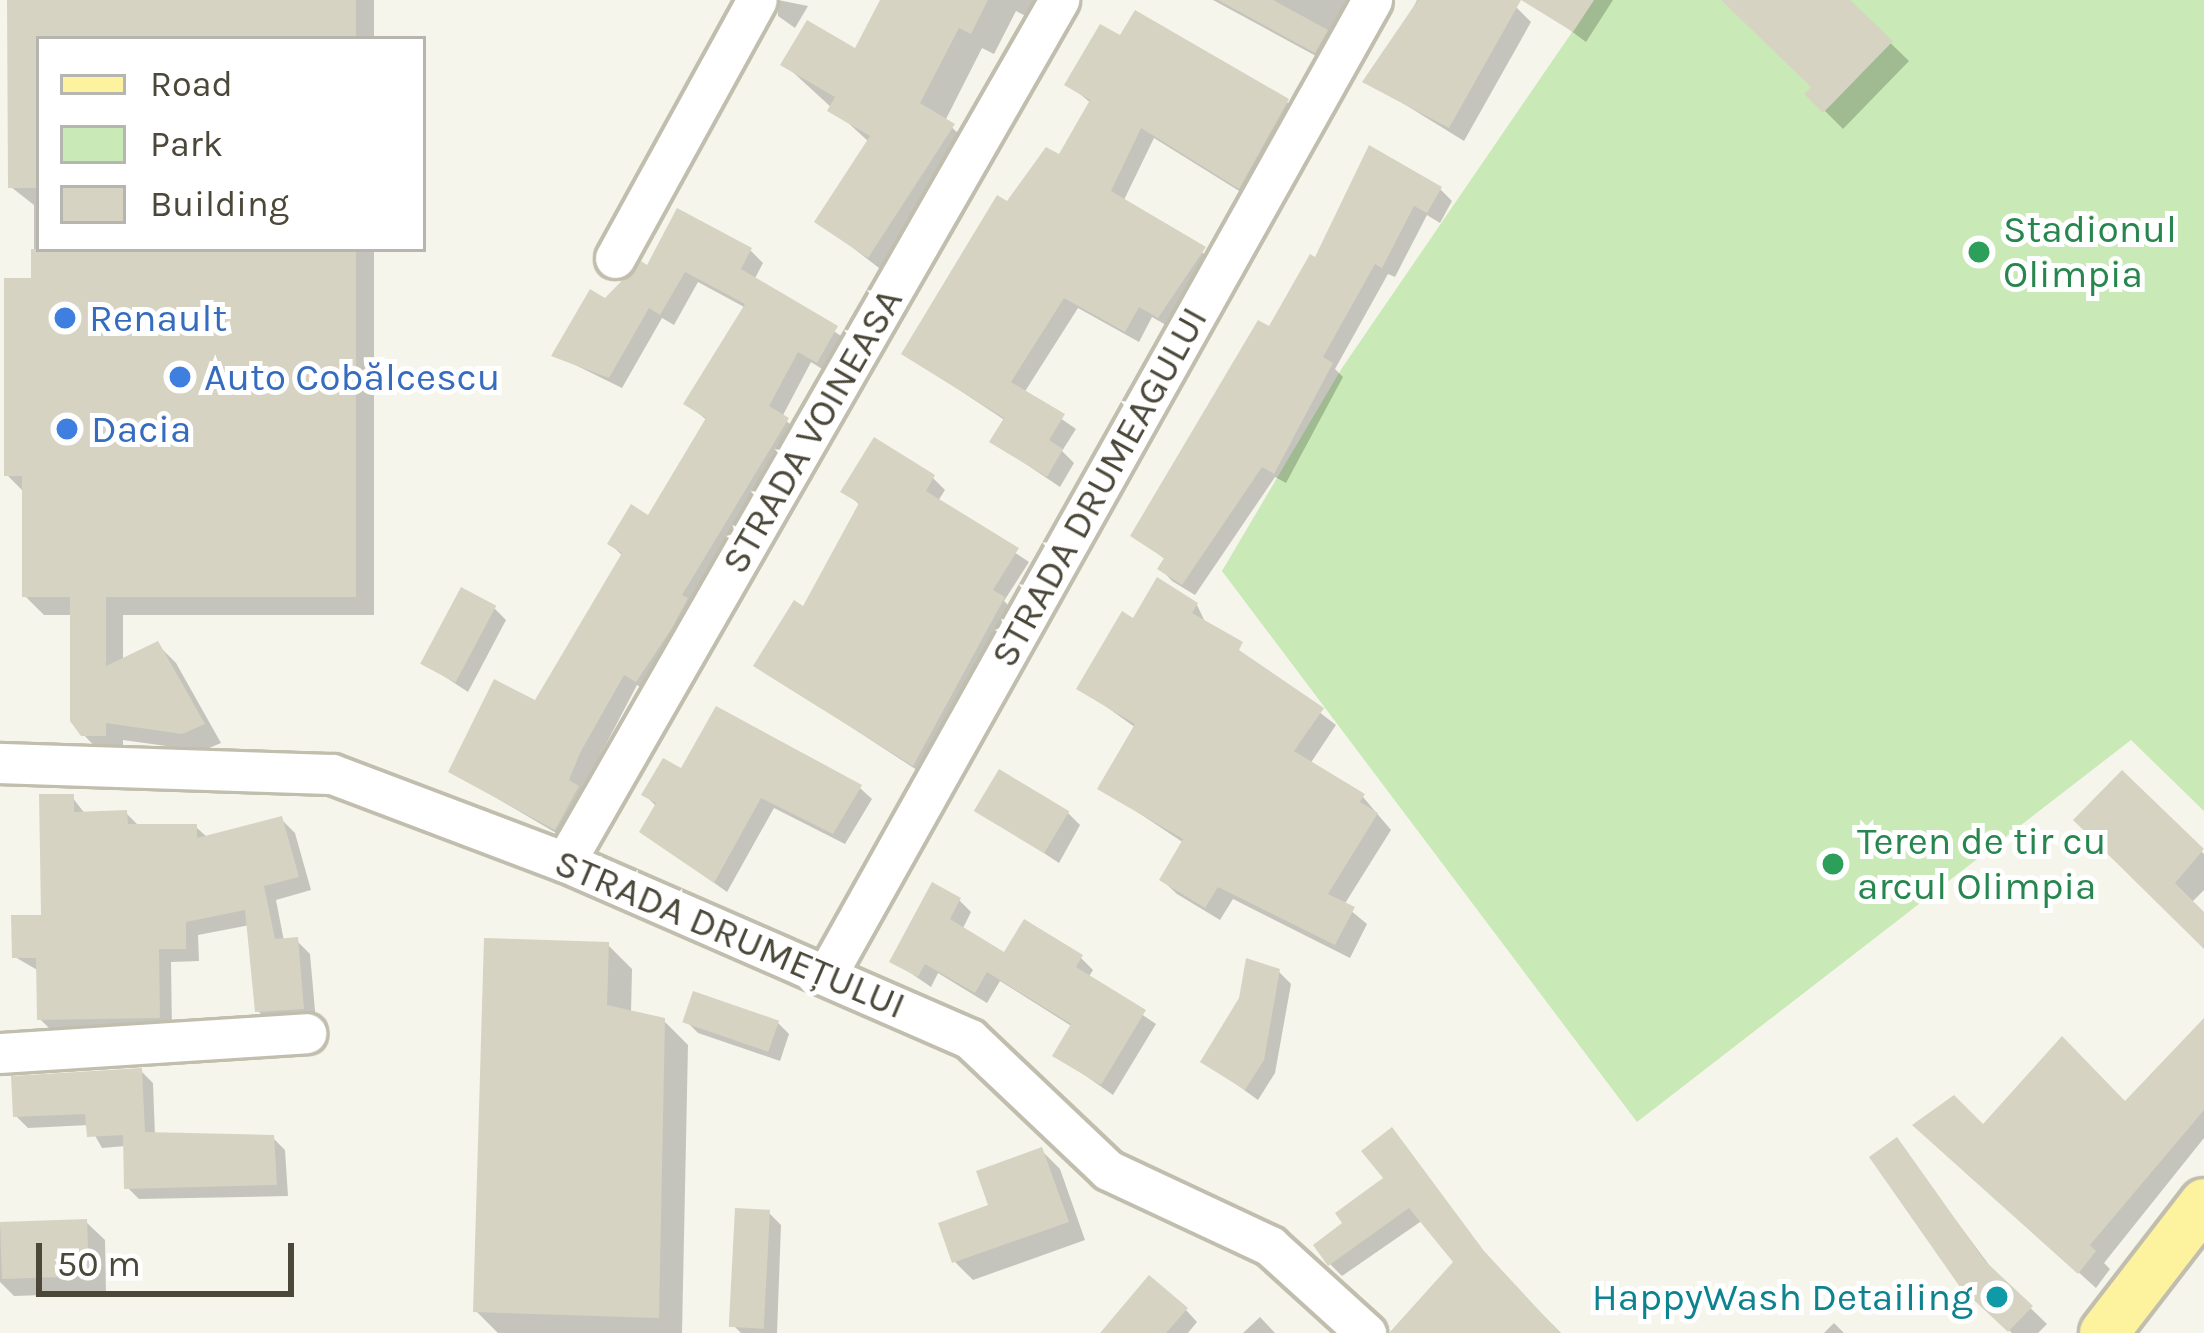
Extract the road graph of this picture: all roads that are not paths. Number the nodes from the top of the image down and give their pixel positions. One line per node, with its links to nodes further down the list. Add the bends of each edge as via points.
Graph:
1 (757, 0): 4 (street)
2 (1059, 0): 6 (street, STRADA VOINEASA)
3 (1372, 0): 7 (street, STRADA DRUMEAGULUI)
4 (615, 258)
5 (0, 763): 6 (street, STRADA DRUMEȚULUI, via 332,774)
6 (565, 862): 7 (street, STRADA DRUMEȚULUI)
7 (827, 974): 11 (street, STRADA DRUMEȚULUI, via 970,1039 1108,1170 1270,1246)
8 (306, 1033): 9 (street)
9 (0, 1053)
10 (2204, 1203): 12 (main road)
11 (1366, 1333)
12 (2104, 1333)

